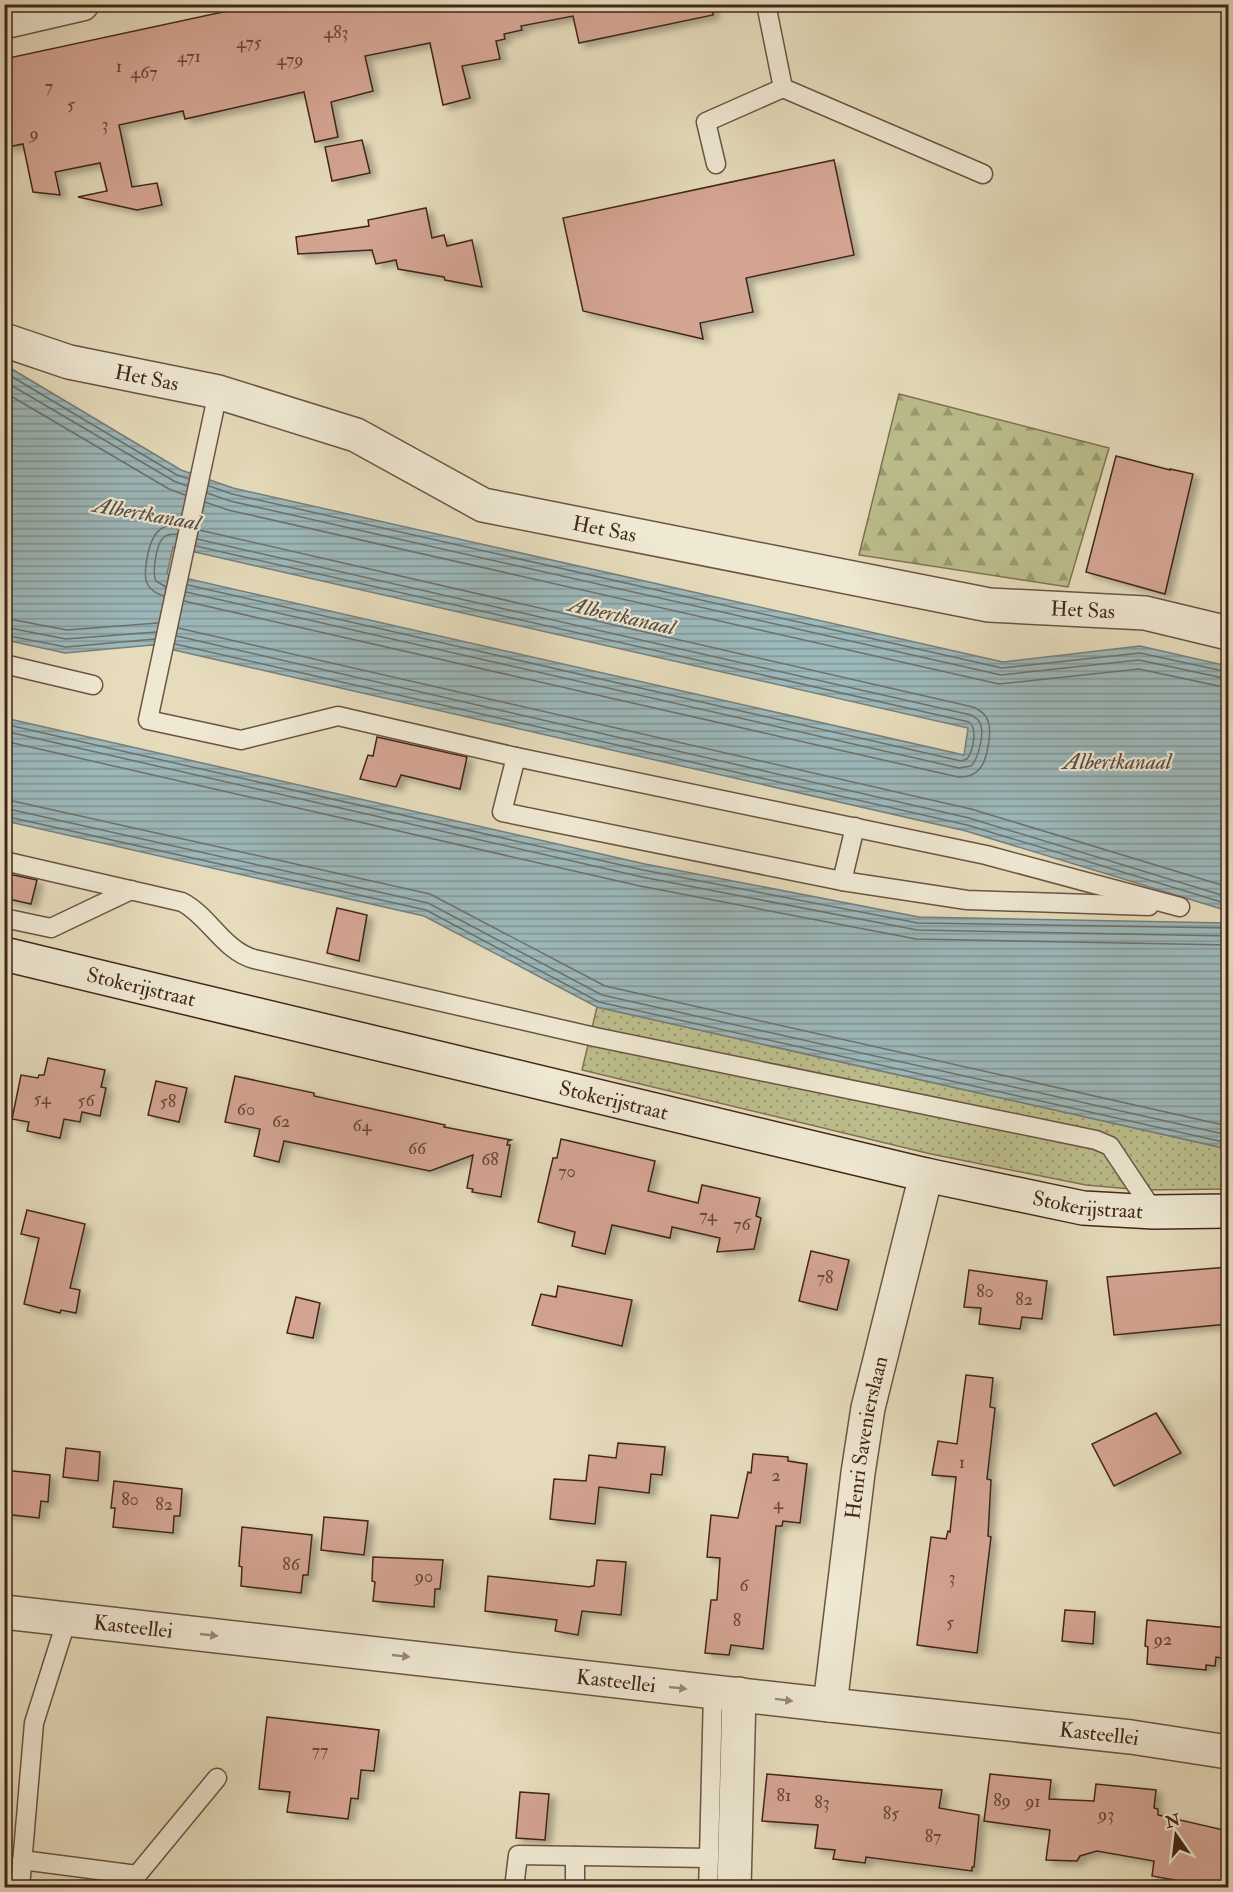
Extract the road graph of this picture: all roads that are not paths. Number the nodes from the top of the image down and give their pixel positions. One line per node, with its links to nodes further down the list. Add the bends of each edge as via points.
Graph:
1 (82, 4): 3 (street)
2 (766, 4): 4 (lane)
3 (4, 22)
4 (783, 88): 5 (lane, via 706,122); 6 (lane)
5 (716, 164)
6 (983, 174)
7 (4, 340): 8 (street, Het Sas, via 69,362)
8 (218, 392): 9 (street, Het Sas, via 356,435 483,505 990,605 1144,613); 12 (lane, via 148,720 241,740 338,716)
9 (1228, 633)
10 (4, 664): 11 (lane)
11 (93, 685)
12 (516, 757): 13 (lane); 15 (lane, via 502,812)
13 (855, 827): 15 (lane); 15 (lane, via 986,855 1180,907 967,900)
14 (4, 861): 16 (lane)
15 (842, 881)
16 (131, 890): 17 (lane, via 51,928); 21 (lane, via 190,906 244,956 595,1037 1096,1140 1110,1146)
17 (4, 918)
18 (4, 954): 19 (street, Stokerijstraat)
19 (926, 1175): 21 (street, Stokerijstraat, via 1083,1208); 25 (street, Henri Savenierslaan, via 868,1408)
20 (1228, 1211): 21 (street, Stokerijstraat)
21 (1154, 1212)
22 (4, 1612): 23 (street, Kasteellei)
23 (67, 1619): 24 (street, Kasteellei, one-way to 24); 30 (lane, via 34,1723)
24 (726, 1693): 25 (street, Kasteellei, one-way to 25); 29 (lane); 36 (street)
25 (830, 1705): 26 (street, Kasteellei, via 1131,1737)
26 (1228, 1752)
27 (217, 1778): 31 (lane)
28 (576, 1856): 29 (lane); 33 (lane, via 518,1855); 34 (lane)
29 (709, 1858): 35 (lane)
30 (22, 1860): 31 (lane); 32 (lane)
31 (137, 1881)
32 (20, 1887)
33 (514, 1887)
34 (575, 1887)
35 (708, 1887)
36 (734, 1887)

